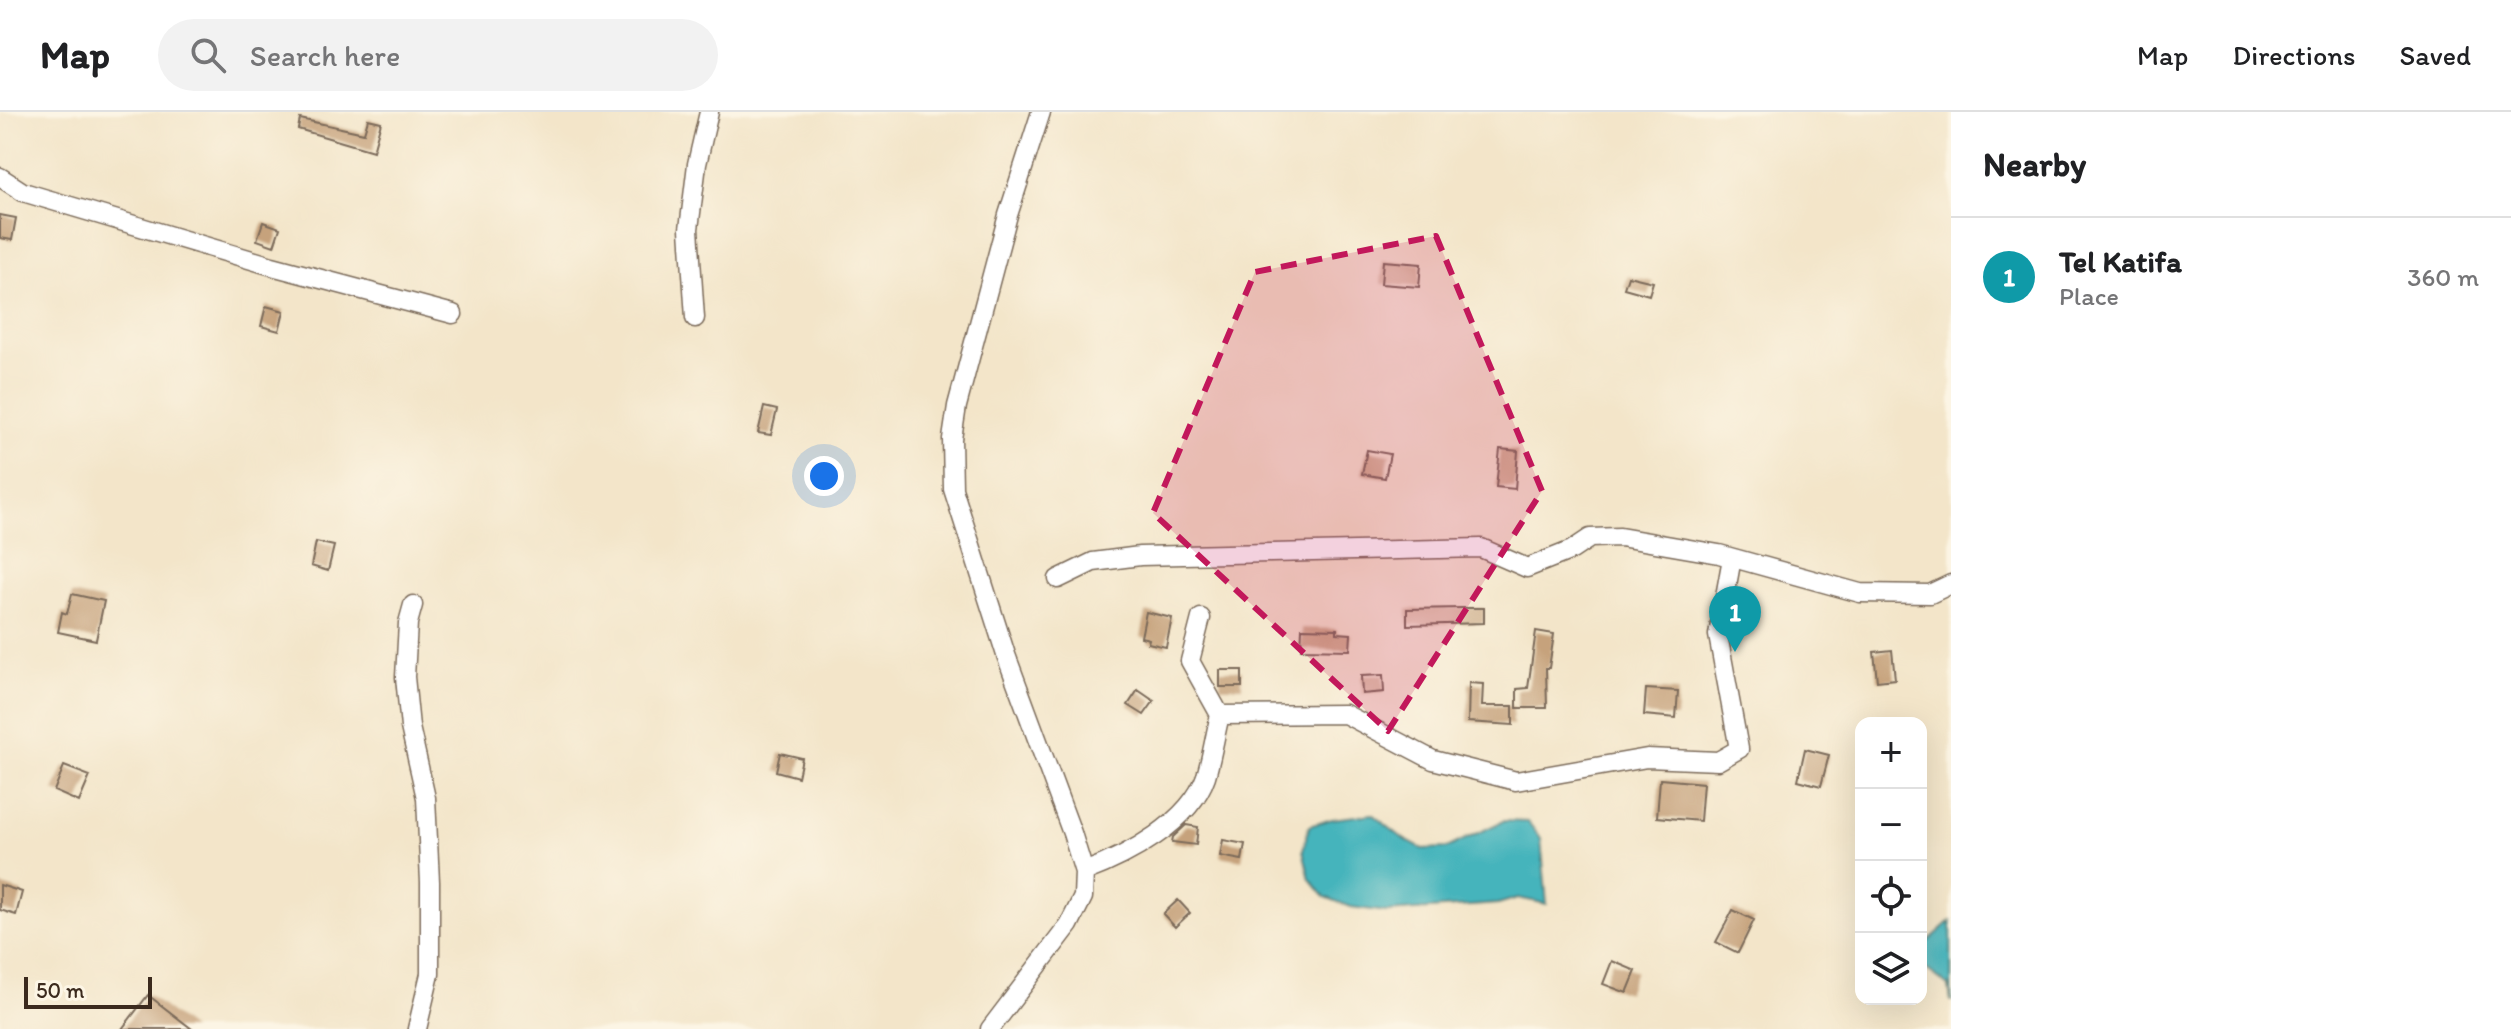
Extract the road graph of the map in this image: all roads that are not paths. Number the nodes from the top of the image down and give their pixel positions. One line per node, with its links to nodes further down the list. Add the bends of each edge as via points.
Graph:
1 (709, 112): 5 (street, via 689,229)
2 (1041, 112): 12 (street, via 957,406 953,489)
3 (0, 177): 4 (street, via 23,192)
4 (453, 314)
5 (695, 318)
6 (1732, 558): 7 (street, via 1620,537 1590,538 1527,568 1481,548 1140,556 1093,562); 8 (street, via 1860,593 1930,594); 11 (street, via 1718,635 1739,749 1718,761 1647,758 1516,781 1433,760 1345,714)
7 (1058, 579)
8 (1951, 584)
9 (413, 605): 13 (street, via 405,677 426,798 430,882 430,974)
10 (1201, 618): 11 (street, via 1190,661)
11 (1220, 715): 12 (street, via 1205,778 1186,811 1131,851)
12 (1084, 872): 14 (street, via 1083,897 1069,925)
13 (417, 1029)
14 (990, 1029)

